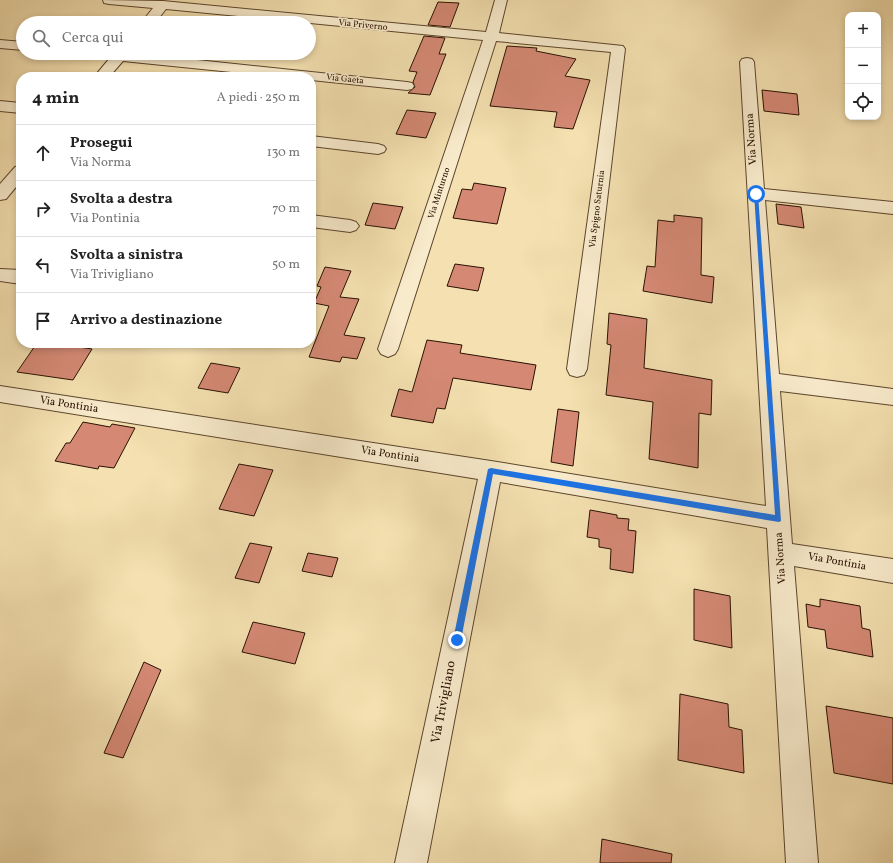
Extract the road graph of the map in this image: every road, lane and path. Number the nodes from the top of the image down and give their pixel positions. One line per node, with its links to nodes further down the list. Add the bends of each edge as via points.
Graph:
1 (109, 0): 4 (street, Via Priverno)
2 (501, 0): 8 (street, Via Minturno)
3 (194, 4): 4 (street, Via Priverno); 6 (street, Via Priverno)
4 (163, 5): 5 (street)
5 (154, 16)
6 (302, 16)
7 (316, 18): 8 (street, Via Priverno)
8 (491, 37): 11 (street, Via Priverno); 31 (street, Via Minturno)
9 (0, 44): 10 (street)
10 (16, 45)
11 (618, 50): 32 (street, Via Spigno Saturnia)
12 (116, 60): 15 (street)
13 (175, 60): 16 (street, Via Gaeta)
14 (747, 62): 24 (street, Via Norma)
15 (105, 72)
16 (282, 72)
17 (316, 76): 18 (street, Via Gaeta)
18 (407, 86)
19 (0, 106): 20 (street)
20 (16, 108)
21 (316, 142): 22 (street)
22 (378, 149)
23 (13, 179): 25 (street)
24 (756, 194): 26 (street); 33 (street, Via Norma)
25 (0, 195)
26 (893, 208)
27 (316, 222): 28 (street)
28 (350, 226)
29 (0, 274): 30 (street)
30 (16, 276)
31 (388, 349)
32 (577, 369)
33 (769, 381): 35 (street); 37 (street, Via Norma)
34 (0, 394): 36 (street, Via Pontinia)
35 (893, 397)
36 (491, 471): 37 (street, Via Pontinia); 40 (street, Via Trivigliano)
37 (779, 519): 38 (street, Via Norma)
38 (781, 552): 39 (street, Via Pontinia); 41 (street, Via Norma)
39 (893, 571)
40 (411, 863)
41 (802, 863)

